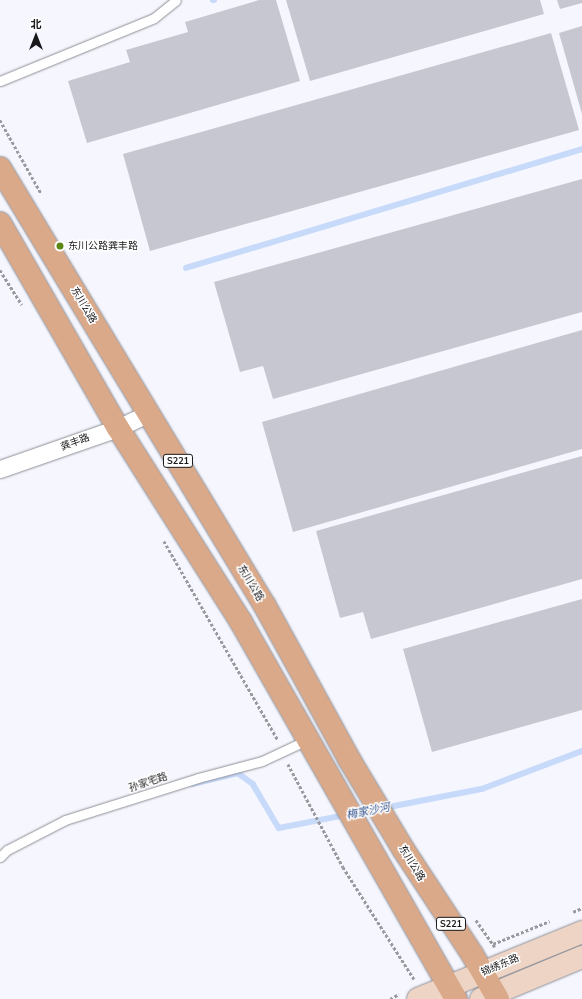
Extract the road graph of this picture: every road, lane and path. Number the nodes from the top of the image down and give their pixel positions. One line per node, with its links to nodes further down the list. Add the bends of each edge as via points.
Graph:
1 (176, 0): 2 (lane, via 154,18)
2 (0, 81)
3 (0, 168): 5 (main road, 东川公路 / S221)
4 (0, 223): 6 (main road)
5 (149, 413): 6 (street, 龚丰路); 13 (main road, 东川公路 / S221, via 265,606 349,759 403,849)
6 (118, 428): 7 (street, 龚丰路); 8 (main road, via 240,622)
7 (0, 469)
8 (307, 740): 10 (lane, 孙家宅路, via 262,761 198,778 65,820); 14 (main road)
9 (290, 770): 15 (path, via 342,867)
10 (0, 856)
11 (582, 932): 13 (main road, 锦绣东路)
12 (582, 957): 16 (main road)
13 (483, 972): 14 (main road, 锦绣东路); 16 (main road, 东川公路 / S221)
14 (452, 993): 15 (main road, 锦绣东路)
15 (420, 997)
16 (491, 997)

